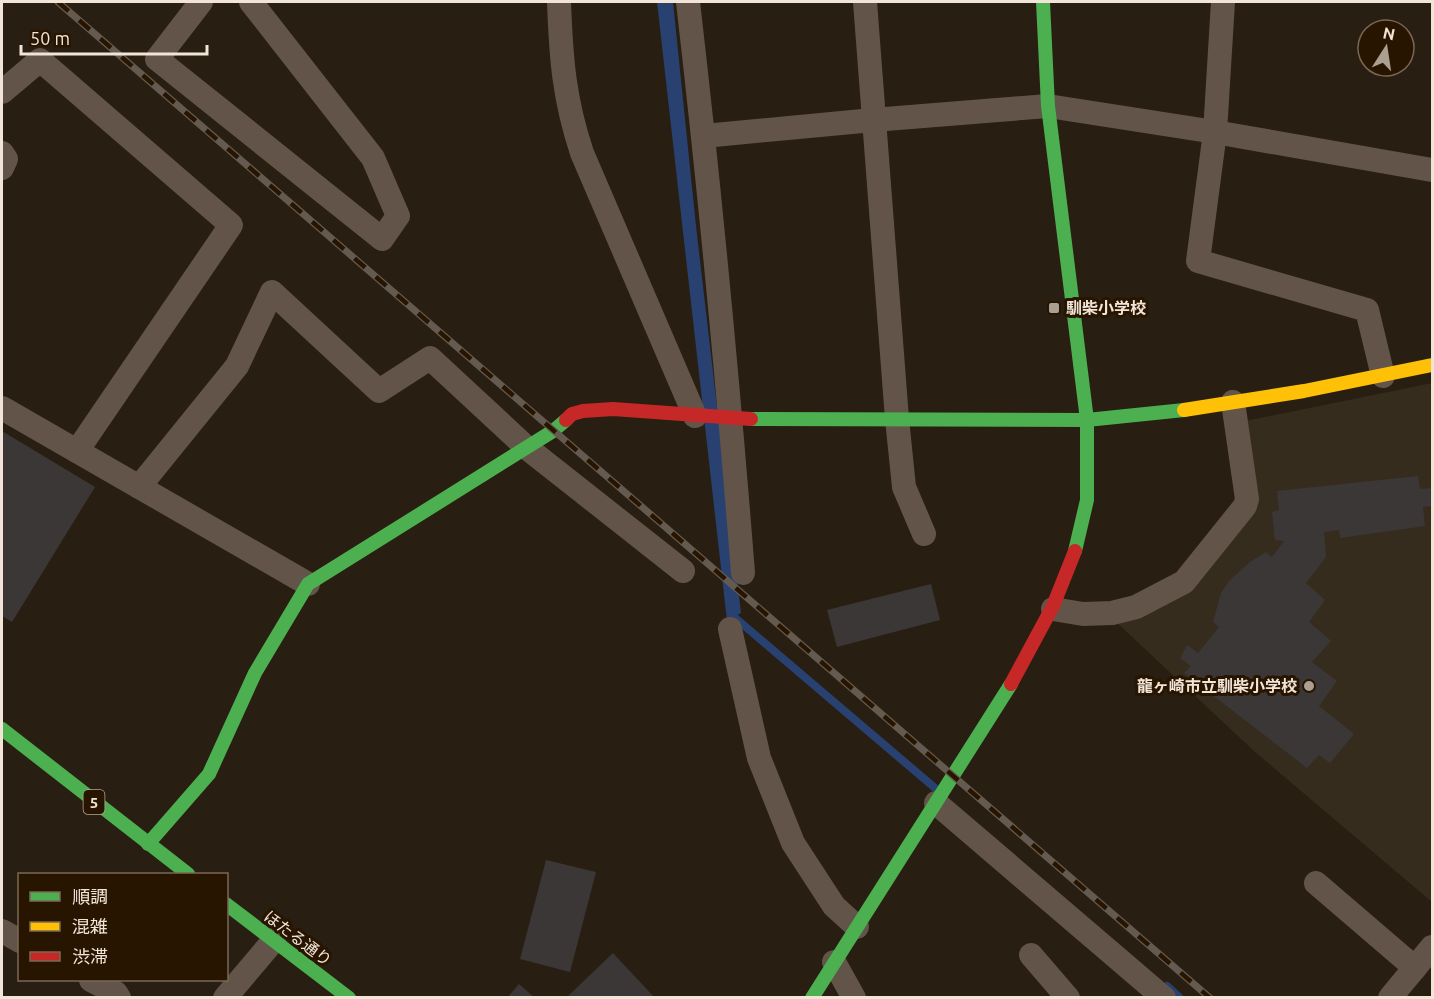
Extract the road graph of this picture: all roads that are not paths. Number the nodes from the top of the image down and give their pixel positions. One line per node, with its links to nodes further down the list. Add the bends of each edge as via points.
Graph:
1 (201, 2): 2 (street, via 157,59 382,239 398,216 374,158)
2 (251, 2)
3 (559, 2): 20 (street, via 561,65 582,153)
4 (688, 2): 12 (street)
5 (865, 2): 10 (street)
6 (1043, 2): 9 (street)
7 (1223, 2): 11 (street)
8 (2, 92): 25 (street, via 40,60 231,225)
9 (1048, 106): 10 (street); 11 (street); 23 (street)
10 (873, 120): 12 (street); 22 (street)
11 (1215, 132): 15 (street); 17 (street, via 1198,261 1367,310)
12 (704, 136): 21 (street)
13 (2, 153): 14 (street, via 6,159)
14 (2, 168)
15 (1432, 170)
16 (1432, 365): 17 (street)
17 (1383, 376): 18 (street)
18 (1233, 402): 23 (street); 31 (street, via 1247,499 1184,582 1136,607 1112,613)
19 (2, 408): 25 (street)
20 (695, 416): 21 (street); 24 (street, via 613,409 583,411 572,414)
21 (729, 419): 22 (street); 29 (street)
22 (897, 419): 23 (street); 27 (street, via 904,487)
23 (1087, 420): 31 (street, via 1085,510)
24 (527, 448): 26 (street, via 430,358 379,391 272,292 237,366); 28 (street); 30 (street)
25 (77, 451): 26 (street)
26 (139, 487): 30 (street)
27 (924, 534)
28 (682, 572)
29 (743, 573)
30 (308, 584): 35 (street, via 255,673 209,774)
31 (1053, 609): 34 (street, via 1022,667)
32 (729, 629): 39 (street, via 759,758 793,843 834,906)
33 (2, 729): 35 (street, 5)
34 (940, 796): 39 (street); 54 (street)
35 (148, 844): 36 (street, 5)
36 (187, 873)
37 (1316, 883): 46 (street)
38 (228, 906): 42 (street, ほたる通り)
39 (857, 927): 45 (street)
40 (2, 931): 41 (street)
41 (18, 940)
42 (274, 940): 49 (street); 50 (street, ほたる通り)
43 (1432, 947): 46 (street)
44 (1031, 955): 53 (street)
45 (834, 962): 51 (street); 52 (street)
46 (1415, 968): 55 (street)
47 (93, 981): 48 (street)
48 (119, 998)
49 (225, 998)
50 (349, 998)
51 (812, 998)
52 (854, 998)
53 (1068, 998)
54 (1164, 998)
55 (1390, 998)

